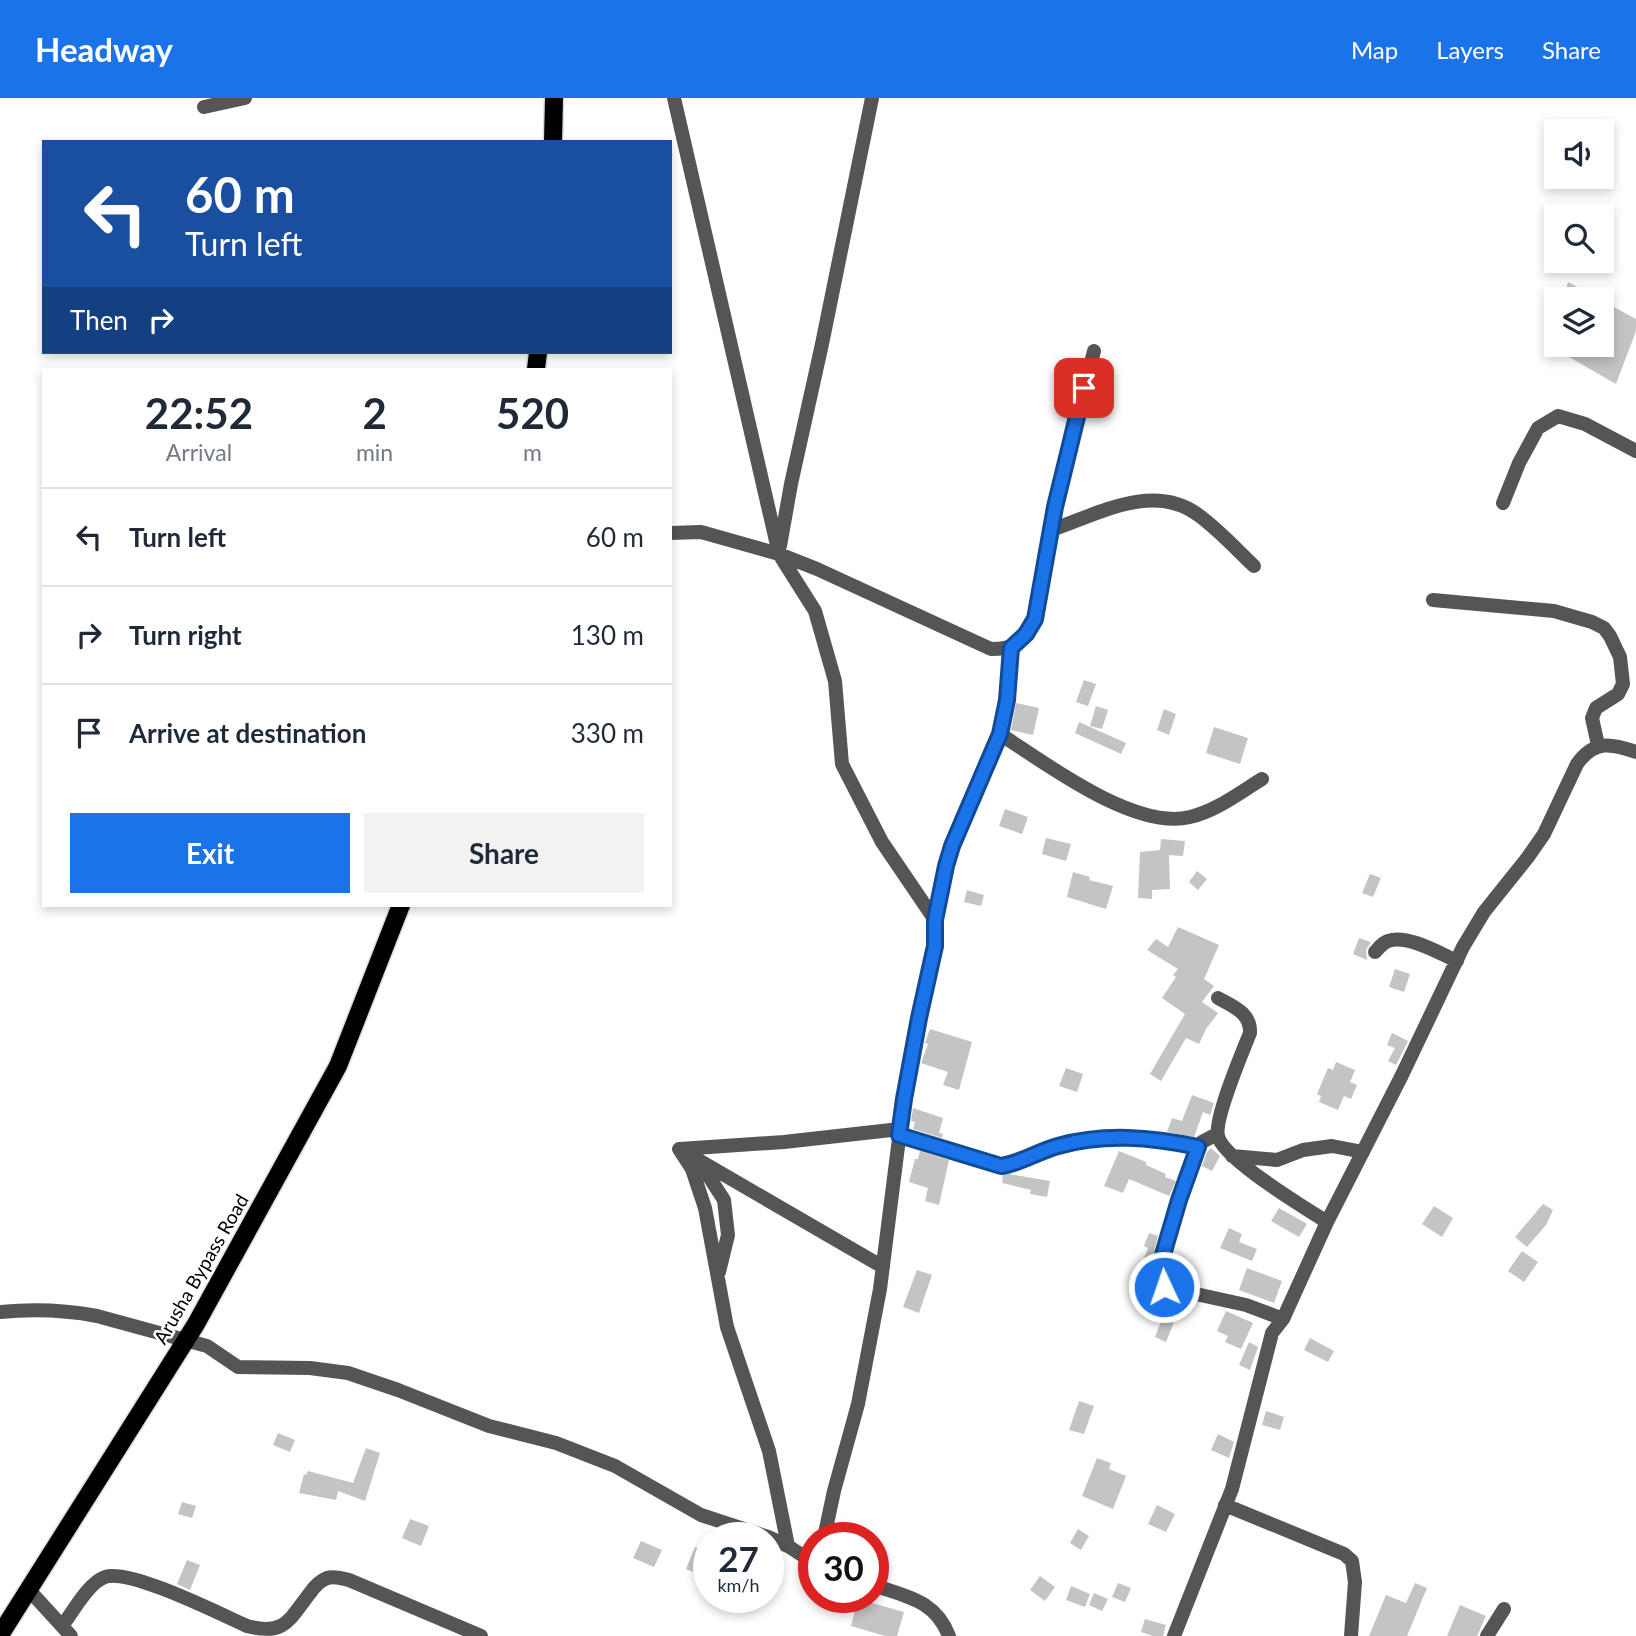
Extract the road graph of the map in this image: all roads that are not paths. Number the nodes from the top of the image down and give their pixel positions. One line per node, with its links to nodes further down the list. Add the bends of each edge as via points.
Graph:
1 (245, 98): 5 (street)
2 (554, 98): 6 (main road)
3 (674, 98): 12 (street)
4 (872, 98): 12 (street)
5 (204, 107)
6 (553, 140)
7 (1094, 351): 10 (street)
8 (1636, 451): 9 (street, via 1585,424 1558,416 1538,428)
9 (1503, 503)
10 (1051, 530): 13 (street, via 1152,499 1196,513); 15 (street, via 1035,619)
11 (672, 533): 12 (street, via 701,532)
12 (779, 554): 15 (street, via 991,649); 21 (street, via 815,611 835,681 842,764 882,842)
13 (1254, 566)
14 (1433, 600): 17 (street, via 1554,611 1604,628 1620,657 1623,684 1618,694 1596,708 1592,718)
15 (1011, 648): 16 (street)
16 (1000, 734): 19 (street, via 1114,803 1156,817 1190,817 1213,809); 21 (street, via 952,846)
17 (1598, 745): 18 (street); 23 (street, via 1577,764 1544,834 1476,924)
18 (1636, 752)
19 (1262, 779)
20 (400, 907): 35 (main road, Arusha Bypass Road, via 338,1066)
21 (935, 920): 25 (street, via 935,946)
22 (1375, 952): 23 (street, via 1390,940 1404,940)
23 (1457, 961): 29 (street)
24 (1218, 998): 26 (street, via 1246,1016 1250,1034 1227,1092)
25 (899, 1132): 27 (street, via 1001,1166 1059,1145 1098,1139 1151,1139); 28 (street); 32 (street)
26 (1217, 1134): 27 (street); 30 (street)
27 (1198, 1147): 34 (street, via 1157,1281 1164,1287 1246,1305)
28 (679, 1149): 32 (street); 38 (street, via 692,1169 705,1209 727,1327 769,1451)
29 (1363, 1152): 30 (street, via 1332,1146 1277,1160); 31 (street)
30 (1231, 1156): 31 (street)
31 (1326, 1222): 34 (street)
32 (883, 1268): 37 (street, via 858,1404)
33 (0, 1312): 35 (street, via 81,1313)
34 (1283, 1319): 36 (street, via 1272,1333)
35 (186, 1340): 38 (street, via 207,1346 238,1367 348,1373 489,1426 556,1443 615,1466 701,1515); 40 (main road, Arusha Bypass Road)
36 (1226, 1506): 48 (street); 49 (street, via 1344,1554 1352,1562)
37 (827, 1522)
38 (788, 1546): 39 (street)
39 (798, 1553)
40 (29, 1590): 44 (street); 45 (main road, Arusha Bypass Road)
41 (889, 1591): 47 (street, via 928,1606)
42 (1504, 1609): 50 (street)
43 (283, 1630): 44 (street, via 247,1626 152,1584 114,1575 91,1586); 46 (street, via 316,1585 335,1577)
44 (66, 1631)
45 (0, 1635)
46 (481, 1636)
47 (949, 1636)
48 (1174, 1636)
49 (1351, 1636)
50 (1487, 1636)

